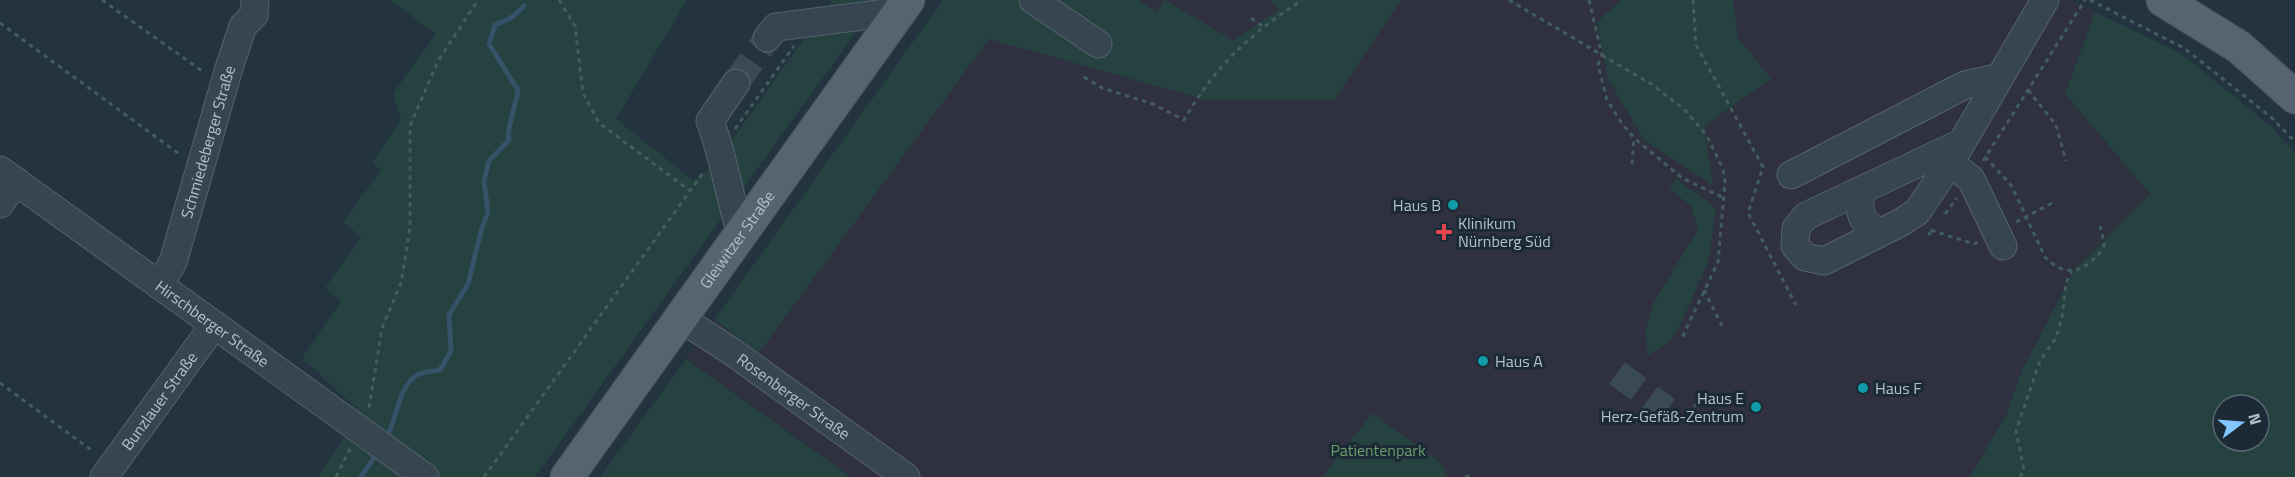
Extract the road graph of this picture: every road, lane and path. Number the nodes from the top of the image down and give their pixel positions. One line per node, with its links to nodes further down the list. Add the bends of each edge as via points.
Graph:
1 (102, 0): 25 (path)
2 (255, 0): 25 (street, Schmiedeberger Straße, via 254,15 243,26)
3 (478, 0): 60 (path, via 438,61 410,126 410,228 402,284 382,328 370,406)
4 (559, 0): 37 (path, via 575,26 583,93 599,123)
5 (1033, 0): 20 (street)
6 (1302, 0): 18 (path)
7 (1509, 0): 21 (path)
8 (1589, 0): 21 (path)
9 (1692, 0): 52 (path, via 1696,45 1763,167 1748,213)
10 (2045, 0): 23 (street)
11 (2085, 0): 26 (path)
12 (2090, 0): 29 (path, via 2184,48 2272,118)
13 (2163, 0): 27 (main road, via 2239,47)
14 (902, 8): 17 (street); 46 (main road, Gleiwitzer Straße)
15 (1251, 18): 18 (path)
16 (0, 23): 34 (path)
17 (809, 25): 19 (street, via 776,27); 30 (path)
18 (1262, 26): 22 (path, via 1203,88 1184,120)
19 (766, 38)
20 (1098, 44)
21 (1602, 55): 28 (path, via 1598,65 1607,100); 39 (path, via 1684,109 1707,136 1723,169)
22 (1083, 77)
23 (1998, 78): 31 (street); 36 (street, via 1965,85)
24 (736, 83): 30 (street, via 710,121)
25 (224, 86): 34 (street, Schmiedeberger Straße)
26 (2027, 90): 31 (path); 32 (path, via 2056,125)
27 (2295, 97)
28 (1634, 138): 33 (path); 39 (path, via 1682,178)
29 (2295, 142)
30 (721, 148): 37 (path); 46 (street)
31 (1967, 161): 38 (street); 44 (street); 44 (path); 48 (street); 49 (path, via 2011,185 2045,257 2055,267)
32 (2066, 161)
33 (1632, 164)
34 (200, 170): 50 (street, Schmiedeberger Straße, via 173,262)
35 (8, 175): 41 (street); 50 (street, Hirschberger Straße)
36 (1791, 175)
37 (690, 191): 65 (path)
38 (1861, 191): 45 (street, via 1858,210 1865,223); 45 (street, via 1806,216 1796,228 1795,246 1805,257 1824,261)
39 (1725, 199): 51 (path, via 1718,262)
40 (2054, 202): 42 (path)
41 (0, 204)
42 (2040, 209)
43 (2100, 225): 49 (path, via 2104,245 2098,255 2081,270)
44 (1926, 226): 45 (street); 47 (path)
45 (1881, 232)
46 (741, 234): 53 (main road, Gleiwitzer Straße)
47 (1974, 244)
48 (2003, 246)
49 (2072, 271): 69 (path, via 2066,283 2056,338 2040,361 2016,431 2024,470)
50 (159, 285): 54 (street, Hirschberger Straße)
51 (1704, 290): 55 (path); 56 (path)
52 (1796, 305)
53 (680, 318): 66 (main road, Gleiwitzer Straße); 67 (street, Rosenberger Straße)
54 (214, 325): 60 (street, Hirschberger Straße); 61 (street, Bunzlauer Straße)
55 (1722, 326)
56 (1681, 340)
57 (0, 383): 61 (path)
58 (1701, 398): 59 (path)
59 (1683, 421)
60 (374, 440): 63 (path); 64 (street, Hirschberger Straße)
61 (108, 471)
62 (1470, 475): 68 (path)
63 (336, 477)
64 (425, 477)
65 (484, 477)
66 (567, 477)
67 (906, 477)
68 (1465, 477)
69 (2020, 477)

